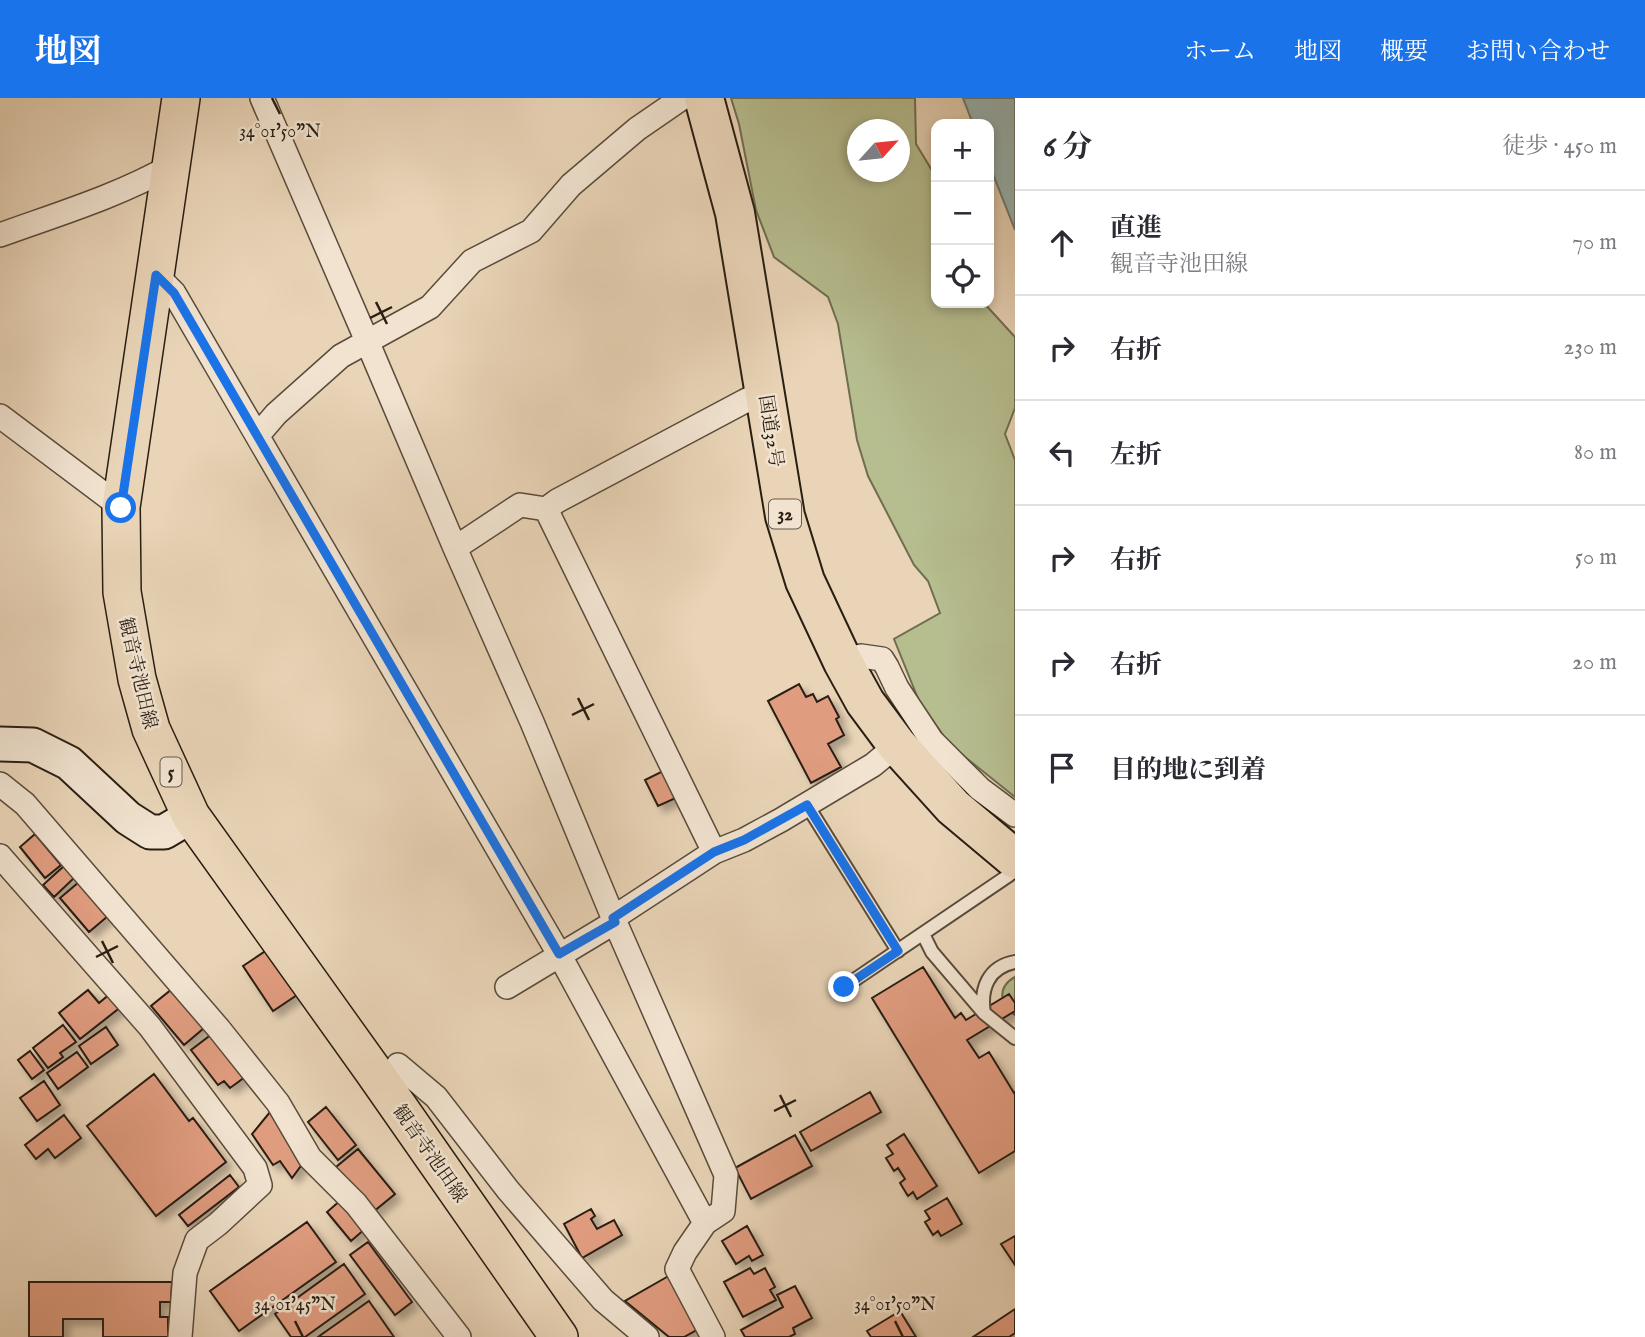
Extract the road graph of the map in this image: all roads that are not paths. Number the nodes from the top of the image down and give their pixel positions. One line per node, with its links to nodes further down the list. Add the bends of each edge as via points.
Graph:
1 (181, 98): 5 (main road, 観音寺池田線 / 5)
2 (262, 98): 8 (street)
3 (682, 98): 8 (street, via 571,185 531,231 472,261 430,307)
4 (704, 98): 9 (highway, 国道32号 / 32, via 735,213)
5 (172, 166): 6 (street, via 145,181); 7 (main road, 観音寺池田線 / 5)
6 (0, 235)
7 (156, 275): 11 (street, via 174,293); 12 (main road, 観音寺池田線 / 5)
8 (368, 341): 11 (street, via 341,356); 14 (street)
9 (765, 391): 13 (street); 15 (highway, 国道32号 / 32, via 785,516 805,581)
10 (0, 416): 12 (street)
11 (258, 435): 29 (street)
12 (121, 508): 21 (main road, 観音寺池田線 / 5, via 122,593 137,679 151,729)
13 (546, 509): 14 (street, via 520,505); 22 (street)
14 (455, 548): 26 (street)
15 (843, 662): 17 (highway, 国道32号 / 32); 20 (street, via 860,656 882,659 932,741 980,789)
16 (0, 744): 21 (street, via 33,745 69,763 149,832 164,832)
17 (897, 745): 19 (street); 24 (highway, 国道32号 / 32, via 953,807)
18 (0, 784): 38 (street, via 25,804 219,1029 278,1103 310,1158 356,1204)
19 (807, 805): 22 (street); 28 (lane)
20 (1015, 815)
21 (191, 816): 39 (main road, 観音寺池田線 / 5)
22 (714, 852): 26 (street)
23 (0, 856): 37 (street, via 150,1027 255,1168 260,1185 197,1240 185,1273)
24 (1015, 859)
25 (1015, 871): 27 (lane)
26 (614, 920): 29 (street); 36 (street, via 726,1175 723,1211)
27 (923, 934): 28 (lane); 33 (lane, via 932,952)
28 (898, 951): 32 (lane)
29 (559, 954): 31 (street); 36 (street)
30 (1015, 962): 33 (lane, via 990,977 982,1000)
31 (507, 987)
32 (844, 987)
33 (984, 1013): 34 (lane)
34 (1015, 1038)
35 (398, 1065): 40 (street, via 436,1097 603,1300)
36 (705, 1223): 41 (street, via 677,1269)
37 (180, 1337)
38 (459, 1337)
39 (559, 1337)
40 (646, 1337)
41 (713, 1337)

